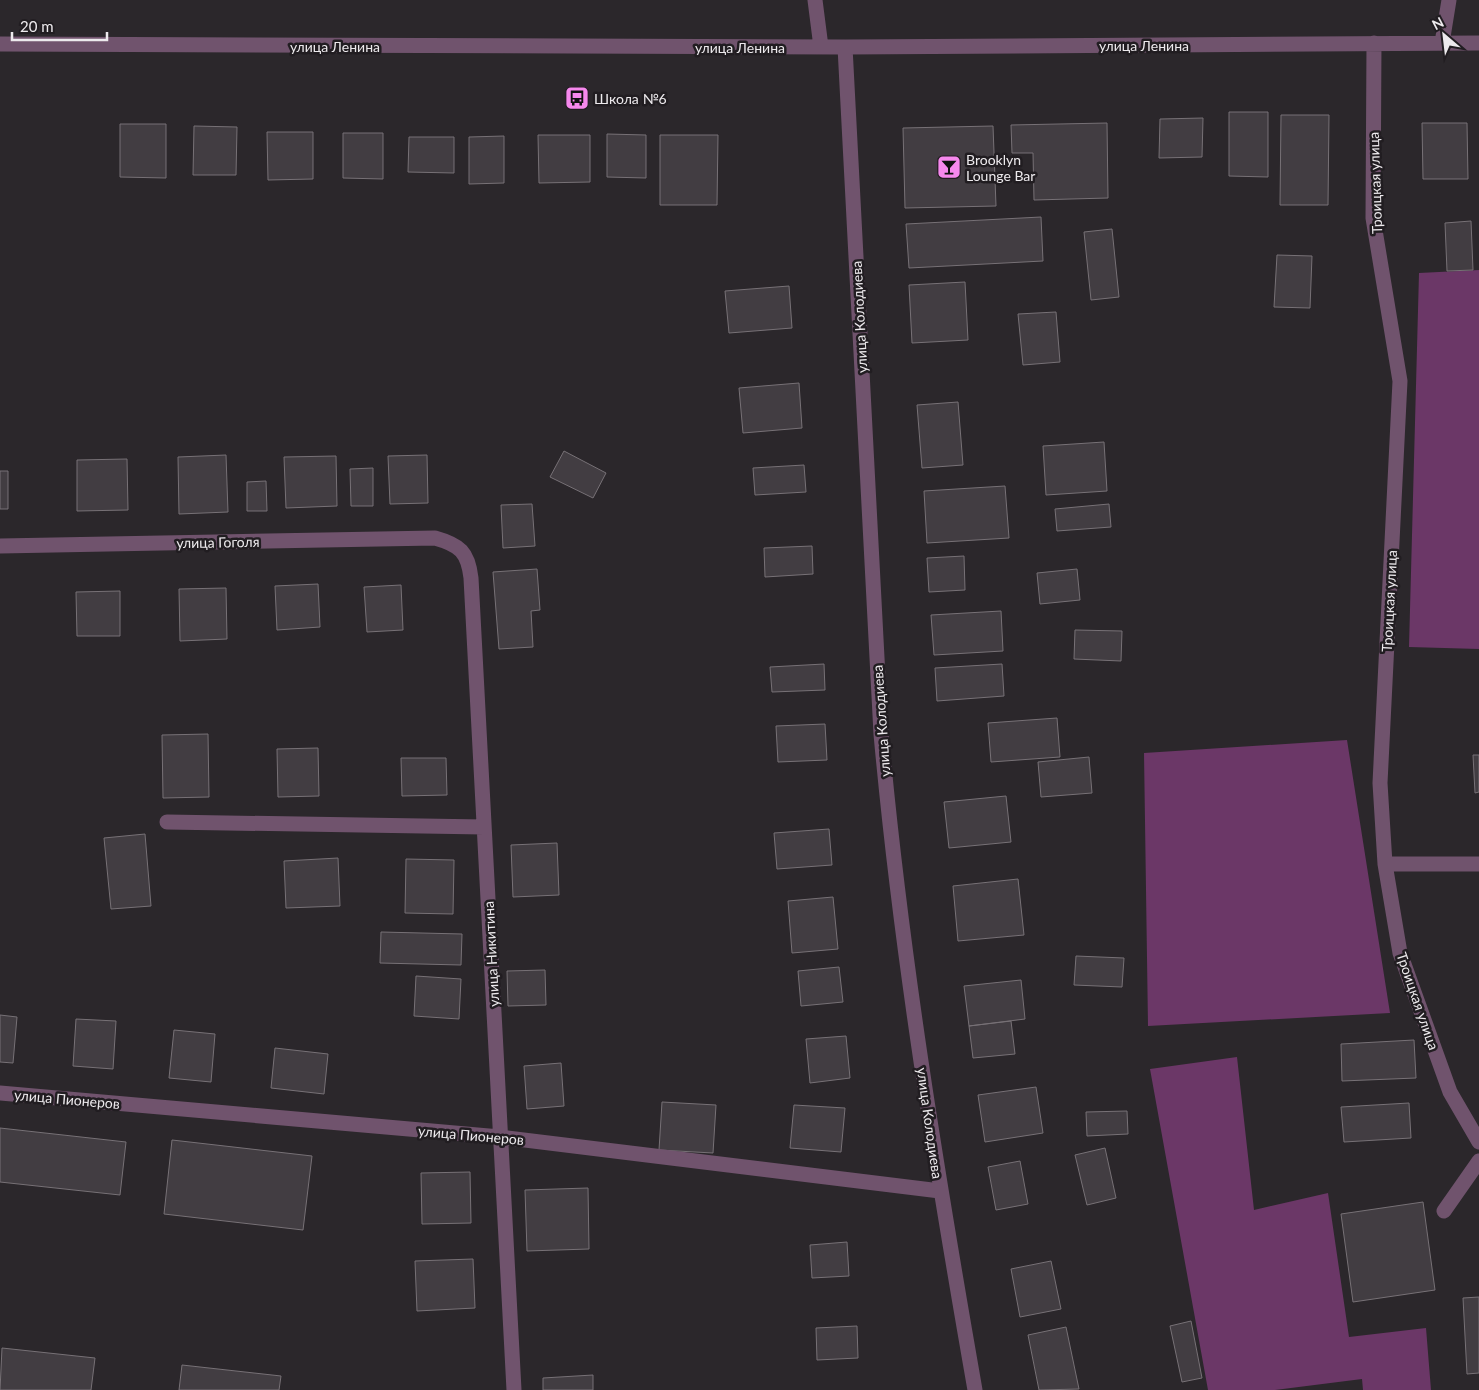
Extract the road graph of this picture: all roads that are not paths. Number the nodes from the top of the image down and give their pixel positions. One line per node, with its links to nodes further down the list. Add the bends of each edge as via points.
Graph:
1 (815, 0): 7 (street)
2 (1449, 0): 4 (street)
3 (1374, 43): 4 (street, улица Ленина); 8 (street, улица Ленина); 13 (street, Троицкая улица, via 1373,218 1400,381 1380,783)
4 (1442, 43): 5 (street, улица Ленина)
5 (1479, 43)
6 (0, 44): 7 (street, улица Ленина)
7 (821, 47): 8 (street, улица Ленина)
8 (845, 47): 19 (street, улица Колодиева, via 881,734 890,841)
9 (435, 538): 10 (street, улица Гоголя); 12 (street, улица Никитина, via 452,543 470,565)
10 (0, 546)
11 (167, 822): 12 (street)
12 (484, 827): 16 (street, улица Никитина)
13 (1385, 864): 14 (street); 17 (street, Троицкая улица, via 1400,953 1450,1092)
14 (1479, 864)
15 (0, 1094): 16 (street, улица Пионеров)
16 (500, 1137): 19 (street, улица Пионеров); 21 (street, улица Никитина)
17 (1479, 1142)
18 (1479, 1161): 20 (street)
19 (940, 1191): 22 (street, улица Колодиева)
20 (1444, 1211)
21 (514, 1390)
22 (975, 1390)

